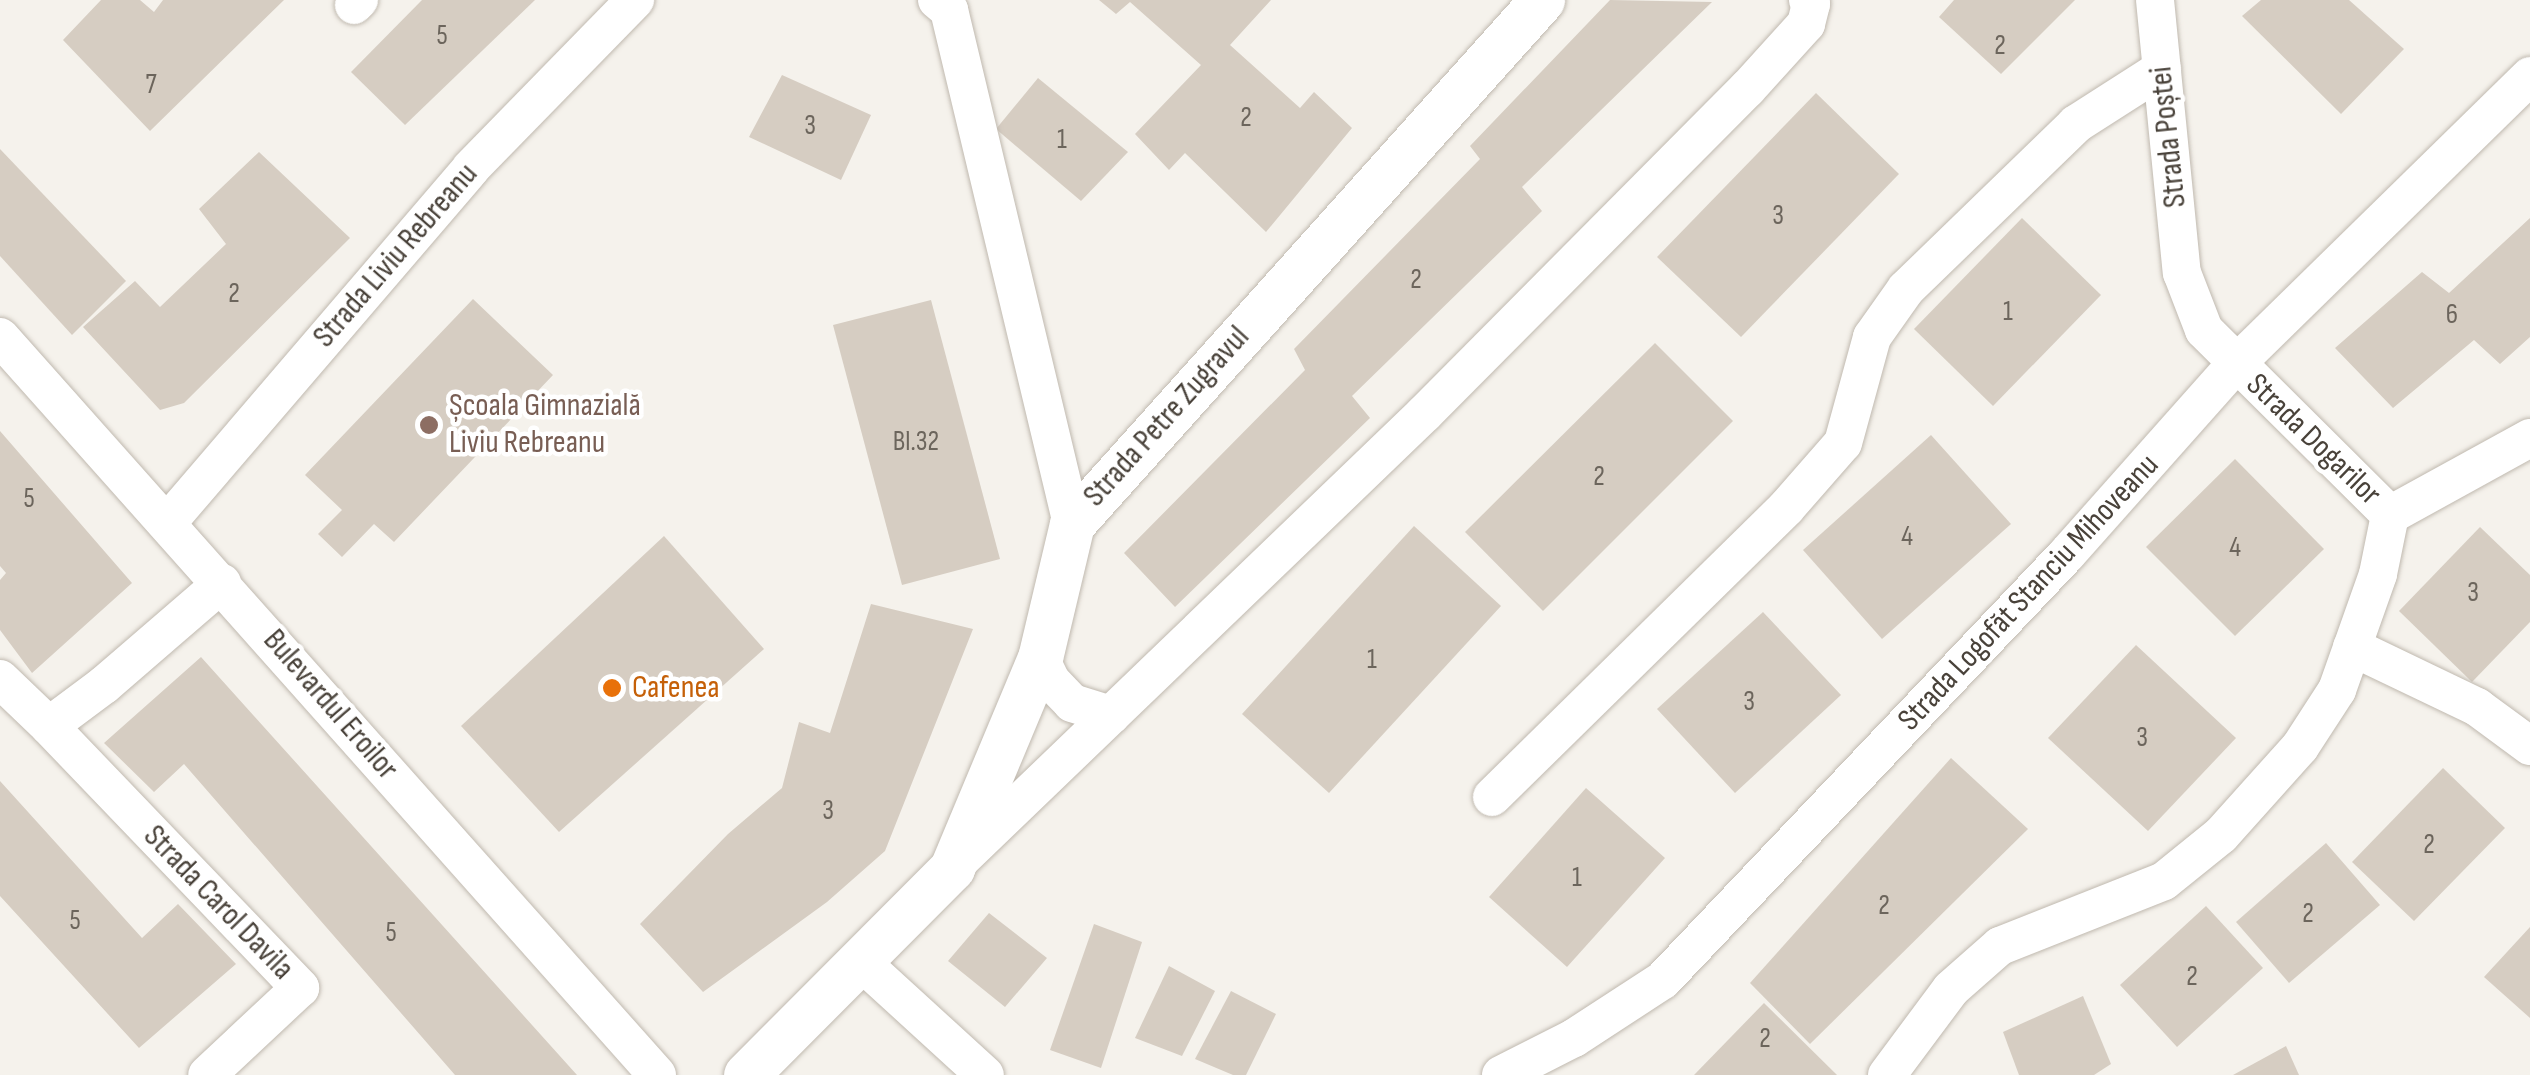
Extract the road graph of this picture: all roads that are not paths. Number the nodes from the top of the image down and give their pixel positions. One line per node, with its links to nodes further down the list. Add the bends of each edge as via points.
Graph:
1 (635, 0): 12 (street, Strada Liviu Rebreanu, via 471,168)
2 (937, 0): 13 (street, via 949,10)
3 (1542, 0): 13 (street, Strada Petre Zugravul)
4 (1808, 0): 18 (street, via 1806,24 1747,89)
5 (2156, 0): 6 (street, Strada Poștei)
6 (2162, 68): 9 (street, Strada Poștei, via 2182,274 2204,330); 21 (street, via 2076,124 1906,289 1872,338 1843,442 1786,508)
7 (2530, 76): 9 (street, Strada Logofăt Stanciu Mihoveanu)
8 (0, 337): 12 (street, Bulevardul Eroilor)
9 (2235, 365): 11 (street, Strada Dogarilor); 28 (street, Strada Logofăt Stanciu Mihoveanu, via 2054,568 1662,980 1574,1038)
10 (2530, 438): 11 (street, Strada Dogarilor)
11 (2390, 516): 15 (street, Strada Dogarilor)
12 (168, 522): 14 (street, Bulevardul Eroilor)
13 (1072, 524): 16 (street, Strada Petre Zugravul)
14 (222, 583): 19 (street); 25 (street, Bulevardul Eroilor)
15 (2352, 647): 20 (street, via 2477,707); 29 (street, Strada Dogarilor, via 2337,690 2300,747 2221,835 2164,881 2000,946 1950,989)
16 (1040, 658): 18 (street, via 1072,703); 22 (street, Strada Petre Zugravul)
17 (0, 679): 19 (street, Strada Carol Davila)
18 (1110, 715): 22 (street)
19 (48, 726): 24 (street, Strada Carol Davila, via 300,988)
20 (2530, 746)
21 (1492, 797)
22 (952, 868): 23 (street, Strada Petre Zugravul)
23 (860, 961): 26 (street, Strada Petre Zugravul); 27 (street)
24 (207, 1075)
25 (657, 1075)
26 (746, 1075)
27 (985, 1075)
28 (1500, 1075)
29 (1887, 1075)

